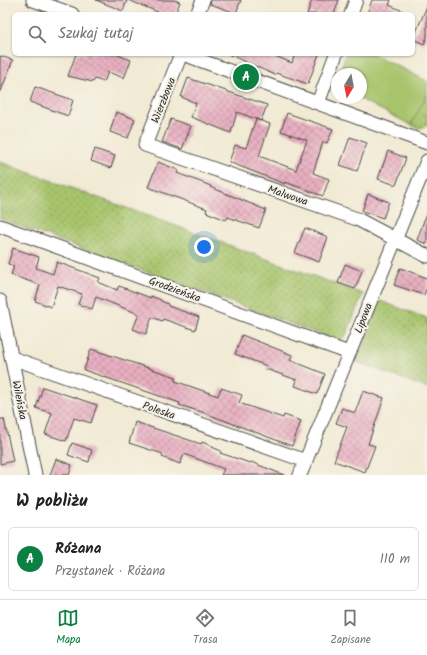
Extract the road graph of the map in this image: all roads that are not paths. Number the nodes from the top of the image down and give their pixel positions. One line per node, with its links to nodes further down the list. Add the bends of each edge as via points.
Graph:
1 (33, 0): 4 (street)
2 (203, 0): 5 (street)
3 (356, 0): 6 (street)
4 (66, 12)
5 (198, 12)
6 (352, 12)
7 (181, 56): 12 (street, Wierzbowa)
8 (187, 56): 10 (street)
9 (335, 56): 10 (street)
10 (318, 104): 11 (street)
11 (427, 143)
12 (145, 146): 15 (street, Malwowa, via 357,219 377,228)
13 (427, 161): 15 (street, Lipowa)
14 (0, 226): 18 (street, Grodzieńska)
15 (394, 240): 16 (street, Malwowa); 18 (street, Lipowa)
16 (427, 256)
17 (0, 302): 19 (street, Wileńska)
18 (350, 353): 20 (street, Lipowa)
19 (12, 358): 20 (street, Poleska); 21 (street, Wileńska)
20 (306, 461): 22 (street, Lipowa)
21 (34, 475)
22 (300, 475)

